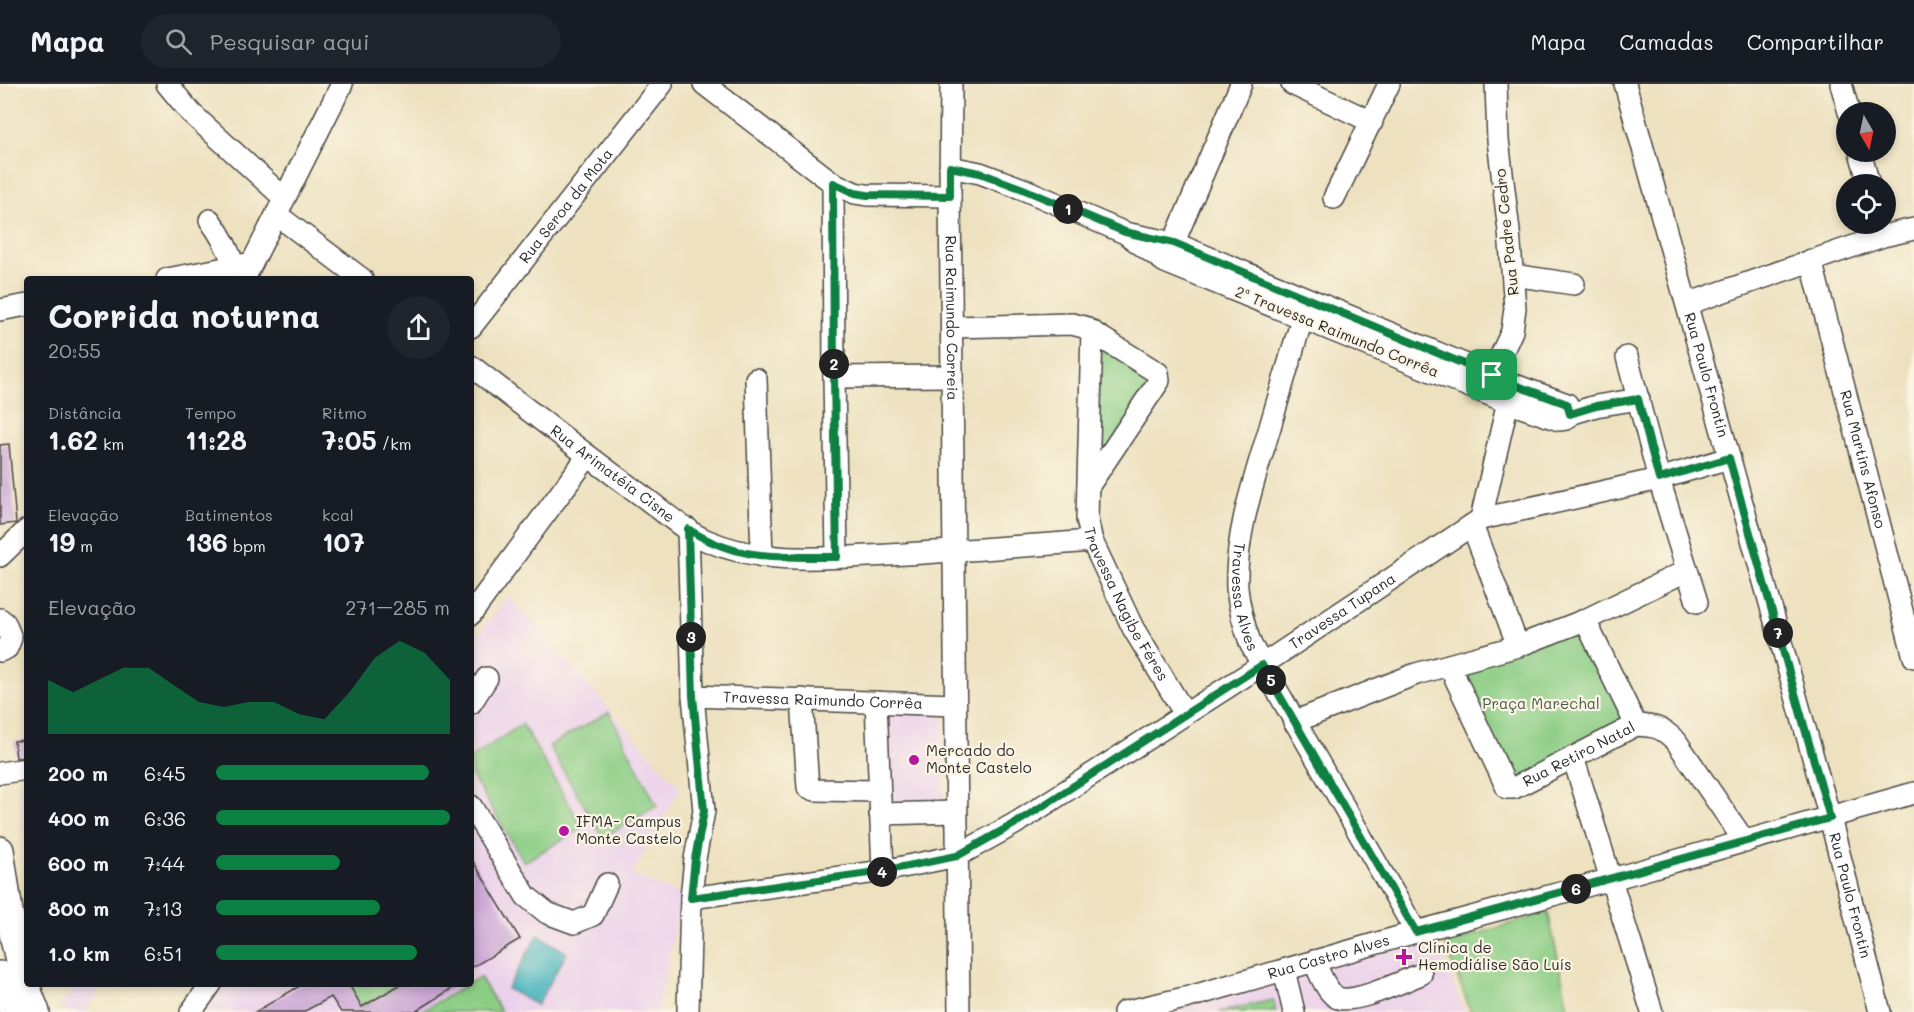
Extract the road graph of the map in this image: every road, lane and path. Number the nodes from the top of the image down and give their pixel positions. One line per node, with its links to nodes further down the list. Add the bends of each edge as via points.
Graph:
1 (167, 84): 18 (street)
2 (342, 84): 18 (street)
3 (662, 84): 34 (street, Rua Seroa da Mota)
4 (704, 84): 15 (street)
5 (951, 84): 14 (street, Rua Raimundo Correia)
6 (1241, 84): 23 (street)
7 (1292, 84): 13 (street)
8 (1389, 84): 13 (street)
9 (1496, 84): 26 (street, Rua Padre Cedro, via 1497,140)
10 (1625, 84): 30 (street, Rua Paulo Frontin)
11 (1841, 84): 12 (street)
12 (1846, 102)
13 (1371, 122): 17 (street)
14 (950, 167): 16 (street, Rua Raimundo Correia); 23 (street, 2ª Travessa Raimundo Corrêa, via 1023,189)
15 (833, 183): 16 (street, via 867,195); 41 (street)
16 (950, 196): 35 (street, Rua Raimundo Correia)
17 (1335, 198)
18 (280, 207): 25 (street); 28 (street)
19 (210, 220): 25 (street)
20 (1914, 229): 21 (street)
21 (1896, 230)
22 (1872, 234): 24 (street)
23 (1170, 252): 32 (street, 2ª Travessa Raimundo Corrêa)
24 (1811, 260): 30 (street); 66 (street, Rua Martins Afonso)
25 (243, 270): 27 (street)
26 (1513, 275): 29 (street); 39 (street, Rua Padre Cedro, via 1512,331)
27 (192, 276)
28 (359, 276)
29 (1574, 284)
30 (1687, 304): 46 (street, Rua Paulo Frontin)
31 (24, 306): 33 (street)
32 (1306, 308): 39 (street, 2ª Travessa Raimundo Corrêa); 43 (street, 2ª Travessa Raimundo Corrêa); 67 (street, Travessa Alves, via 1243,524 1238,560 1240,613)
33 (0, 310)
34 (474, 323)
35 (952, 327): 36 (street, via 1072,324); 40 (street, Rua Raimundo Correia)
36 (1092, 331): 48 (street, Travessa Nagibe Féres); 48 (street, via 1160,377)
37 (1628, 357): 44 (street)
38 (474, 368): 45 (street, Rua Arimatéia Cisne)
39 (1492, 375): 43 (street, 2ª Travessa Raimundo Corrêa)
40 (952, 376): 41 (street); 56 (street, Rua Raimundo Correia)
41 (834, 377): 58 (street)
42 (756, 379): 55 (street)
43 (1510, 393): 44 (street, 2ª Travessa Raimundo Corrêa, via 1559,420 1596,406); 49 (street)
44 (1638, 399): 47 (street)
45 (588, 456): 50 (street, Rua Arimatéia Cisne); 61 (street)
46 (1729, 458): 47 (street, Travessa Tupana); 86 (street, Rua Paulo Frontin)
47 (1659, 479): 49 (street, Travessa Tupana); 59 (street)
48 (1088, 487): 54 (street, Travessa Nagibe Féres, via 1087,519)
49 (1476, 522): 64 (street); 67 (street, Travessa Tupana)
50 (688, 529): 55 (street, Rua Arimatéia Cisne, via 731,550); 70 (street)
51 (24, 531): 53 (street)
52 (24, 532): 57 (street)
53 (0, 536)
54 (1092, 541): 56 (street, Rua Arimatéia Cisne); 75 (street, Travessa Nagibe Féres, via 1133,628)
55 (762, 549): 58 (street, Rua Arimatéia Cisne)
56 (954, 551): 58 (street, Rua Arimatéia Cisne); 74 (street, Rua Raimundo Correia)
57 (0, 556)
58 (837, 557)
59 (1686, 571): 60 (street); 63 (street)
60 (1697, 602)
61 (474, 610)
62 (0, 619): 65 (street, via 11,638 7,648)
63 (1585, 620): 64 (street); 77 (street, Rua Retiro Natal)
64 (1518, 646): 68 (street)
65 (0, 651)
66 (1914, 657)
67 (1262, 665): 75 (street, Travessa Tupana); 76 (street, Travessa Alves)
68 (1449, 665): 76 (street, via 1394,681); 78 (street, Rua Retiro Natal, via 1507,788)
69 (487, 678): 71 (street)
70 (693, 696): 72 (street, Travessa Raimundo Corrêa); 93 (street, via 704,811)
71 (474, 698)
72 (802, 699): 73 (street, Travessa Raimundo Corrêa); 81 (street, via 808,788)
73 (876, 702): 74 (street, Travessa Raimundo Corrêa); 81 (street)
74 (955, 705): 84 (street, Rua Raimundo Correia)
75 (1185, 714): 89 (street, Travessa Tupana, via 1016,823)
76 (1294, 722): 95 (street, Travessa Alves)
77 (1636, 725): 78 (street, Rua Retiro Natal); 87 (street, via 1663,729 1676,741)
78 (1573, 757): 91 (street)
79 (24, 769): 80 (street)
80 (0, 773)
81 (879, 791): 85 (street)
82 (1914, 793): 86 (street, Rua Castro Alves)
83 (474, 811): 92 (street, via 526,896 547,913 574,922 593,915)
84 (956, 812): 85 (street); 89 (street, Rua Raimundo Correia)
85 (880, 814): 90 (street)
86 (1830, 818): 87 (street, Rua Castro Alves); 111 (street, Rua Paulo Frontin)
87 (1745, 842): 91 (street, Rua Castro Alves)
88 (0, 850): 94 (main road)
89 (957, 856): 90 (street, Travessa Tupana); 107 (street, Rua Raimundo Correia)
90 (883, 871): 93 (street, Travessa Tupana)
91 (1612, 879): 95 (street, Rua Castro Alves); 110 (street)
92 (607, 884)
93 (691, 898): 106 (street)
94 (18, 914): 100 (main road)
95 (1416, 932): 96 (street, Rua Castro Alves)
96 (1314, 961): 97 (street, Rua Castro Alves); 98 (street, via 1332,994 1341,999 1354,999)
97 (1284, 970): 108 (street, Rua Castro Alves); 109 (street)
98 (1421, 974)
99 (0, 975): 103 (main road)
100 (24, 978)
101 (27, 987): 104 (main road)
102 (209, 987): 105 (street)
103 (13, 1012)
104 (36, 1012)
105 (192, 1012)
106 (688, 1012)
107 (959, 1012)
108 (1124, 1012)
109 (1294, 1012)
110 (1652, 1012)
111 (1880, 1012)

